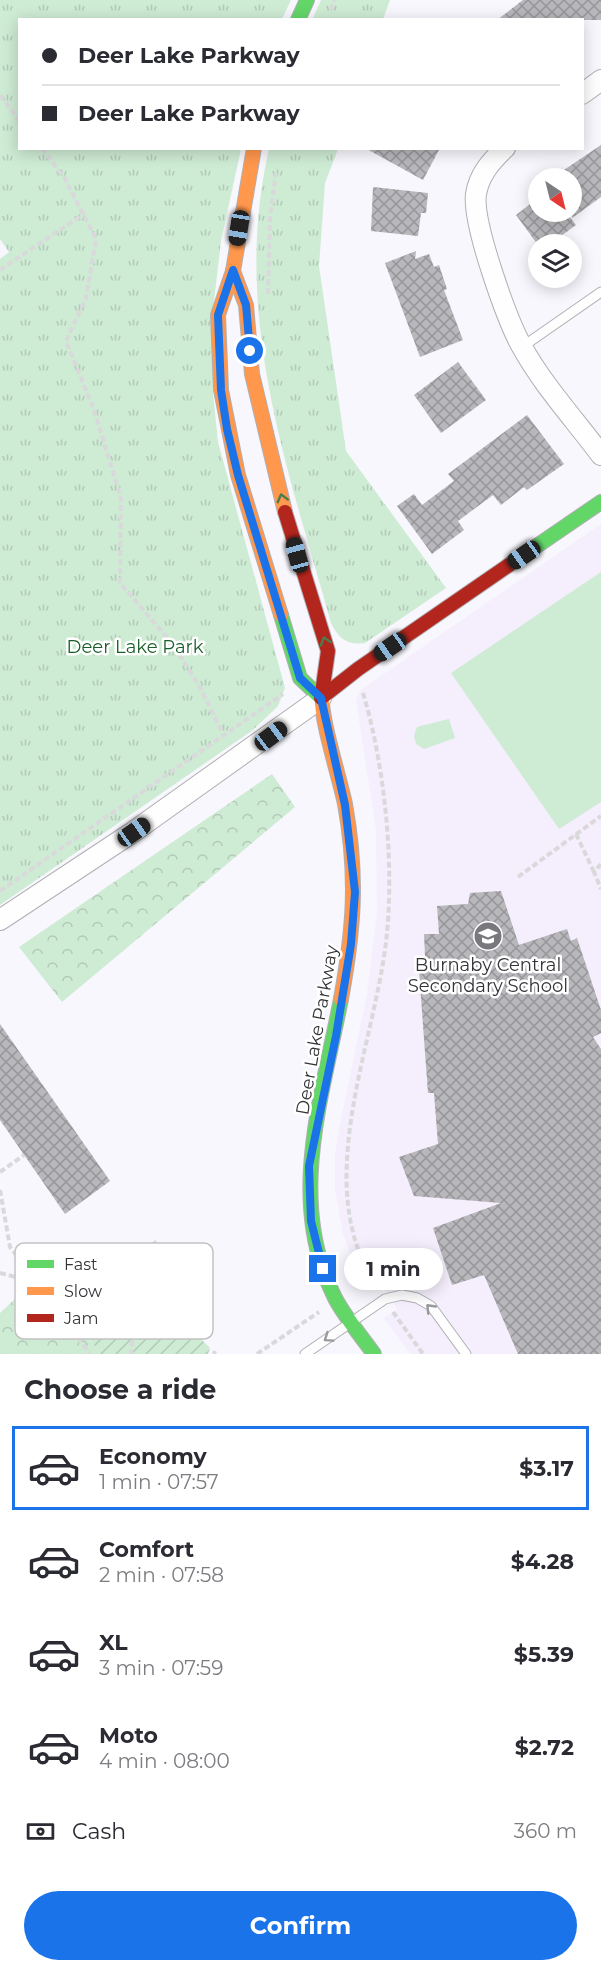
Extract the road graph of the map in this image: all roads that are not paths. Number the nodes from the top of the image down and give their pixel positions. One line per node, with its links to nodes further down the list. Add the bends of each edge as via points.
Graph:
1 (307, 0): 2 (main road)
2 (299, 18)
3 (601, 80): 4 (street)
4 (584, 93)
5 (254, 150): 7 (main road)
6 (503, 150): 9 (street, via 486,168 475,206 503,300)
7 (233, 270): 12 (main road, Deer Lake Parkway, one-way to 7, via 328,651 267,444 252,374 246,305); 12 (main road, via 218,315 227,429 300,678)
8 (601, 292): 9 (lane)
9 (522, 346): 10 (street)
10 (601, 454)
11 (601, 502): 12 (main road)
12 (321, 698): 13 (street, via 134,832); 14 (main road, Deer Lake Parkway, via 345,805 355,892 336,1036 309,1166 311,1221 323,1269)
13 (0, 920)
14 (351, 1323): 15 (lane, one-way to 15); 16 (main road, Deer Lake Parkway); 17 (lane, one-way to 14, via 431,1306 410,1295 388,1297)
15 (305, 1354)
16 (374, 1354)
17 (466, 1354)

